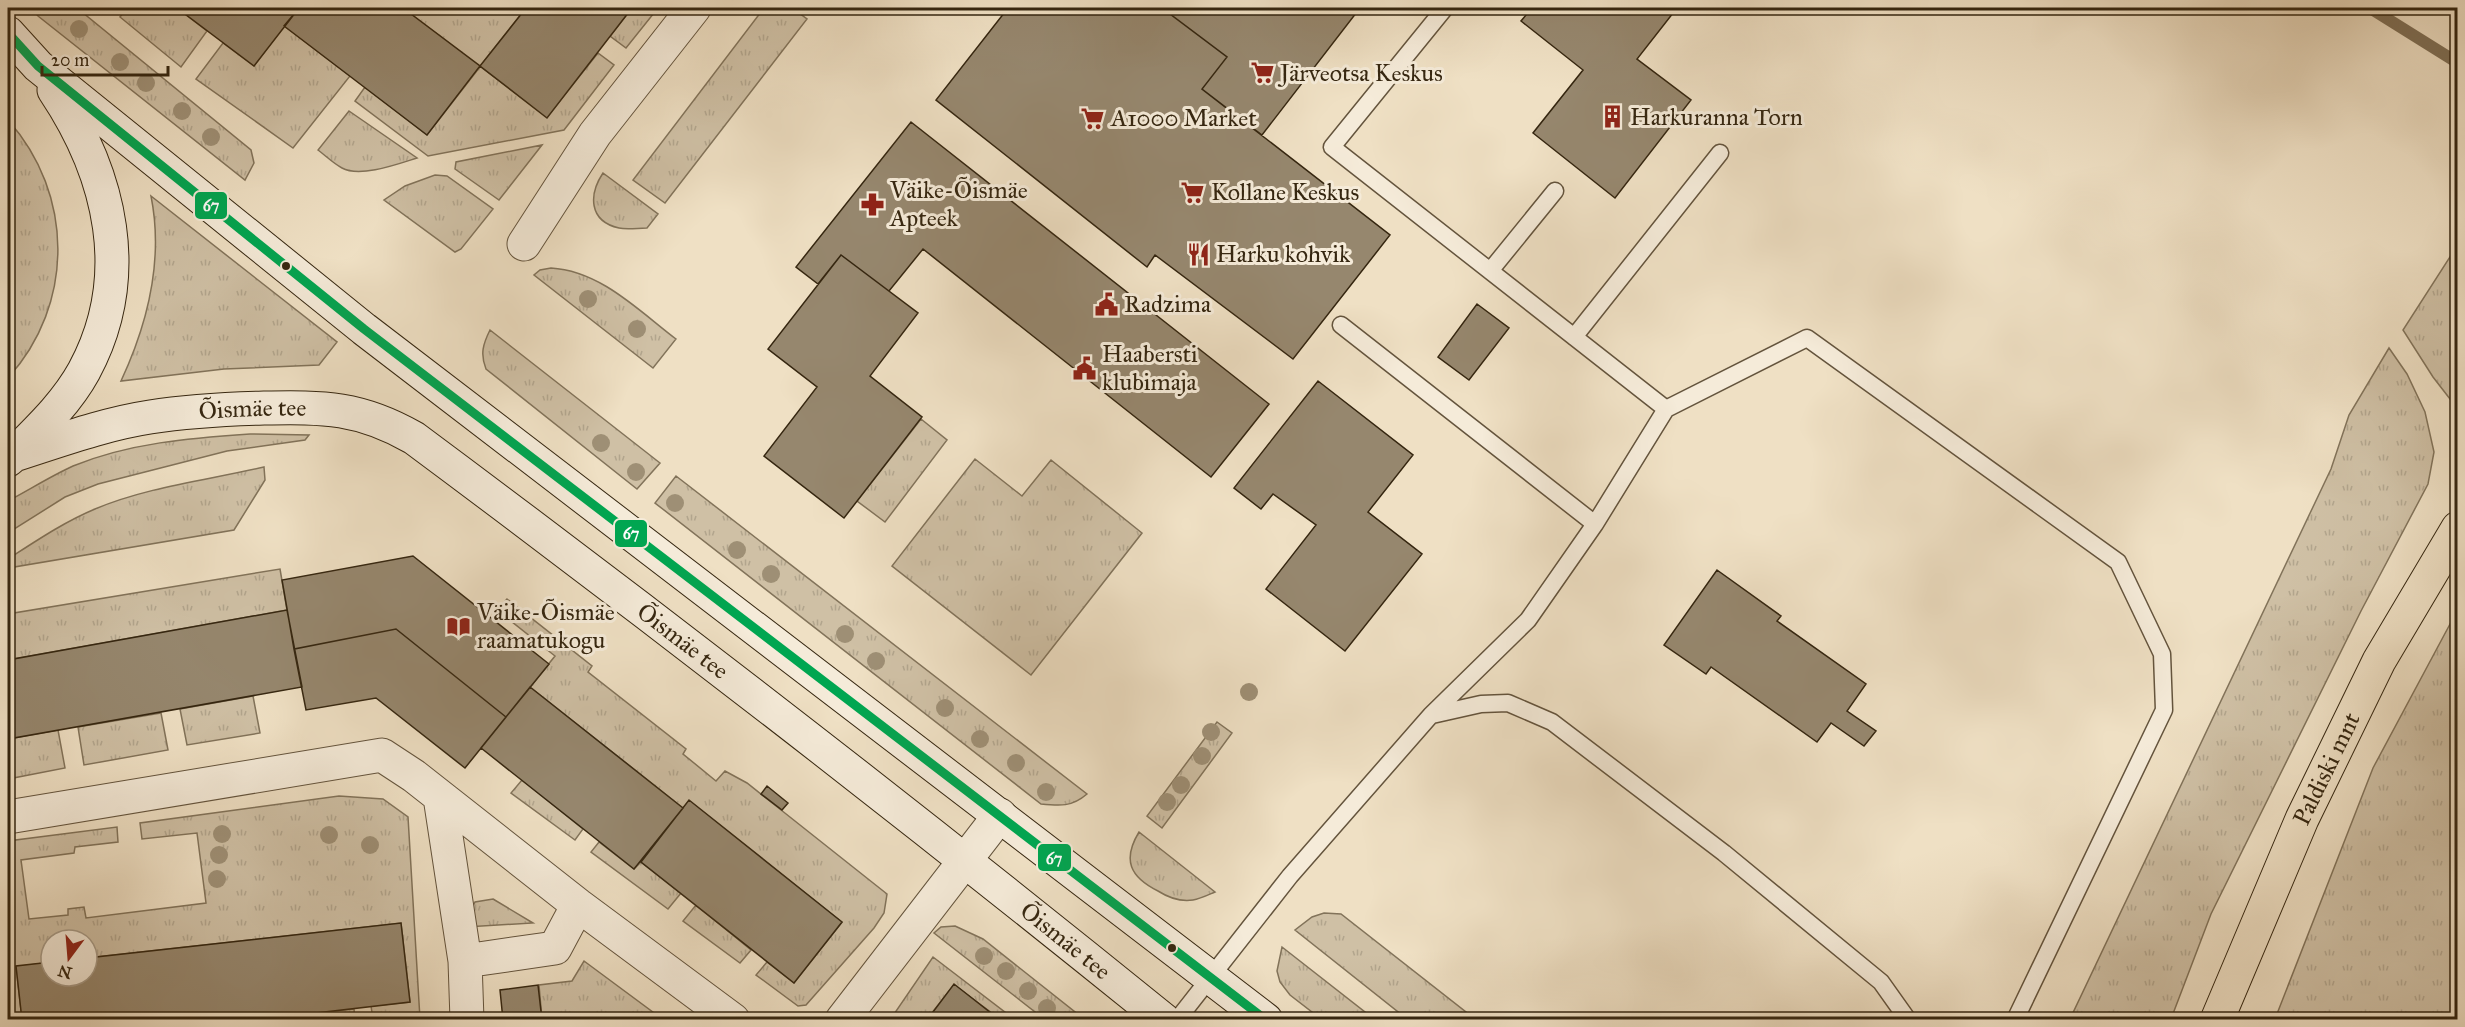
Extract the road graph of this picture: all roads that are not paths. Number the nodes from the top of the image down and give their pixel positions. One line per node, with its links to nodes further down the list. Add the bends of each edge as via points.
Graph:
1 (694, 8): 8 (main road, via 595,134)
2 (1445, 8): 9 (lane, via 1332,147)
3 (8, 33): 5 (main road)
4 (8, 52): 5 (main road)
5 (38, 66): 13 (main road, via 73,118 93,162 109,214 113,268 104,321 84,371 52,416); 18 (main road, via 364,329)
6 (1720, 153): 11 (lane)
7 (1555, 191): 9 (lane)
8 (524, 244)
9 (1490, 271): 11 (lane)
10 (1341, 325): 14 (lane)
11 (1574, 337): 12 (lane)
12 (1666, 409): 14 (lane); 31 (lane, via 1807,338 2118,562 2162,654 2163,710)
13 (10, 458): 20 (main road, Õismäe tee, via 82,433 148,417 221,409 326,407 389,424 414,438 582,563)
14 (1595, 524): 16 (lane, via 1528,620)
15 (2457, 528): 32 (main road, Paldiski mnt, via 2379,661 2302,819)
16 (1431, 715): 23 (lane, via 1277,892); 30 (lane, via 1480,704 1508,703 1552,722 1724,853 1881,982)
17 (440, 797): 19 (main road, via 382,755); 21 (main road); 22 (main road)
18 (1000, 815): 20 (main road); 23 (main road)
19 (8, 817)
20 (966, 860): 26 (main road); 27 (main road, Õismäe tee)
21 (578, 905): 22 (main road, via 555,948); 25 (main road)
22 (465, 961): 24 (main road)
23 (1210, 977): 28 (lane); 29 (main road)
24 (467, 1020)
25 (733, 1020)
26 (842, 1020)
27 (1164, 1020)
28 (1177, 1020)
29 (1266, 1020)
30 (1908, 1020)
31 (2015, 1020)
32 (2217, 1020)

